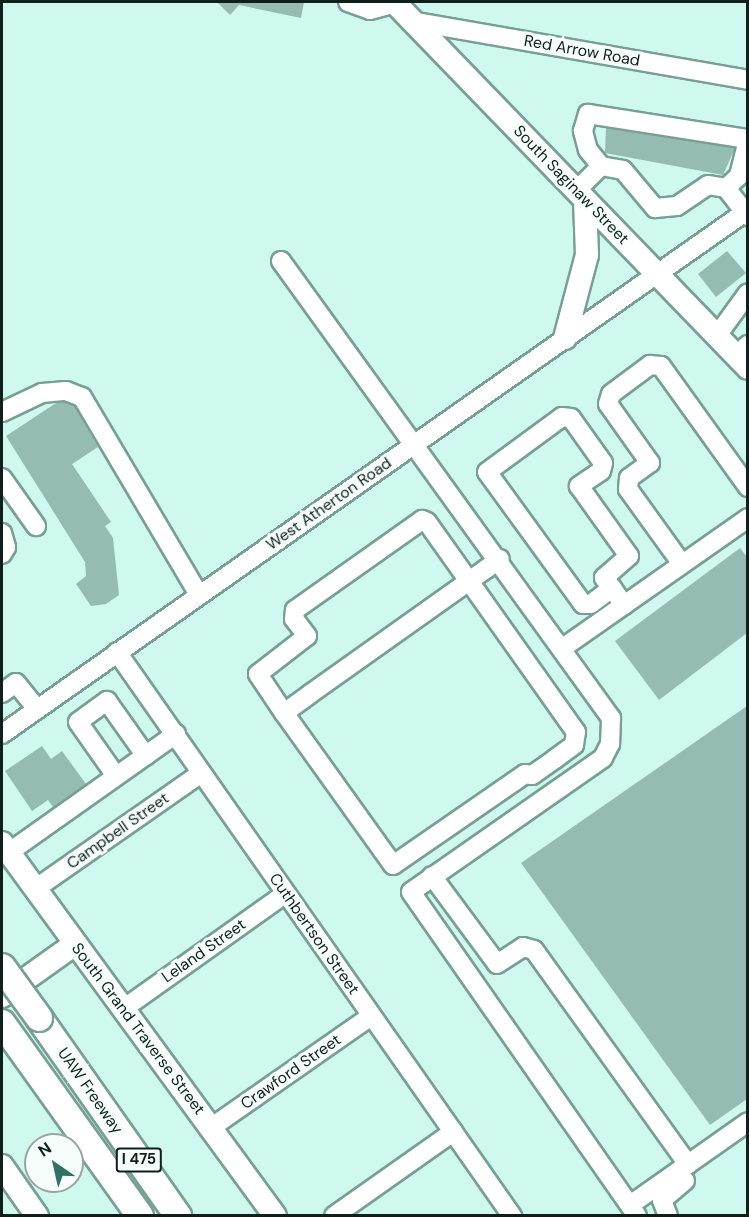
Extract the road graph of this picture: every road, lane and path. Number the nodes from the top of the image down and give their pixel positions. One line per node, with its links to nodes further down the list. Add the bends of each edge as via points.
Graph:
1 (348, 2): 2 (street, via 370,10)
2 (395, 2): 3 (main road, South Saginaw Street)
3 (416, 22): 4 (street, Red Arrow Road); 8 (main road, South Saginaw Street)
4 (747, 80)
5 (747, 140): 6 (street, via 588,114 583,131 588,150); 7 (street, via 739,176)
6 (601, 166): 7 (street, via 623,170 655,208 677,206 708,185); 8 (street)
7 (726, 188): 9 (street)
8 (581, 195): 11 (main road, South Saginaw Street); 14 (main road, via 588,255)
9 (746, 213): 11 (street, West Atherton Road)
10 (281, 261): 17 (street)
11 (657, 274): 13 (main road, South Saginaw Street); 14 (street, West Atherton Road)
12 (747, 293): 13 (street)
13 (716, 336): 15 (main road, South Saginaw Street)
14 (565, 338): 17 (street, West Atherton Road)
15 (744, 356)
16 (2, 412): 26 (street, via 42,393 66,391 82,397)
17 (416, 442): 22 (street); 26 (street, West Atherton Road)
18 (2, 478): 21 (street)
19 (747, 487): 23 (street, via 662,366 650,365 611,394 608,404 650,463 629,478 627,489)
20 (747, 518): 23 (street)
21 (36, 526)
22 (500, 559): 24 (street); 28 (street)
23 (682, 564): 27 (street)
24 (469, 581): 32 (street); 32 (street, via 422,520 311,598 293,614 307,636 258,674); 32 (street, via 576,732 574,745 555,759 532,775 525,774 393,865)
25 (612, 588): 25 (street, via 604,578 627,563 629,556 579,486 601,471 603,463 571,418 562,417 488,471 583,604 591,604); 27 (street)
26 (199, 595): 29 (street, West Atherton Road)
27 (624, 605): 28 (street)
28 (564, 647): 39 (street, via 611,718 607,751)
29 (117, 652): 31 (street, West Atherton Road); 34 (street, Cuthbertson Street)
30 (2, 693): 31 (street, via 16,682)
31 (37, 709): 33 (street, West Atherton Road)
32 (285, 713)
33 (2, 734)
34 (176, 734): 35 (street); 36 (street, Cuthbertson Street)
35 (146, 756): 37 (street); 37 (street, via 108,701 78,722)
36 (201, 773): 40 (street, Campbell Street); 41 (street, Cuthbertson Street)
37 (116, 776): 38 (street)
38 (5, 848): 40 (main road, South Grand Traverse Street)
39 (432, 876): 54 (street, via 497,964 523,947 534,950); 56 (street, via 411,892)
40 (35, 889): 42 (main road, South Grand Traverse Street)
41 (285, 894): 45 (street, Leland Street); 46 (street, Cuthbertson Street)
42 (75, 944): 44 (main road); 45 (main road, South Grand Traverse Street)
43 (2, 967): 48 (highway, UAW Freeway / I 475, bridge)
44 (2, 996)
45 (123, 1009): 51 (main road, South Grand Traverse Street)
46 (371, 1016): 51 (street, Crawford Street); 52 (street, Cuthbertson Street)
47 (6, 1030): 49 (highway, UAW Freeway / I 475)
48 (100, 1104): 60 (highway, UAW Freeway / I 475); 61 (highway)
49 (64, 1111): 58 (highway); 59 (highway, UAW Freeway / I 475)
50 (747, 1122): 54 (street)
51 (212, 1127): 62 (main road, South Grand Traverse Street)
52 (453, 1132): 63 (street); 64 (street, Cuthbertson Street)
53 (747, 1137): 65 (street, via 669,1192 662,1200)
54 (688, 1164): 56 (street)
55 (2, 1166): 57 (main road)
56 (634, 1210)
57 (37, 1215)
58 (132, 1215)
59 (140, 1215)
60 (178, 1215)
61 (191, 1215)
62 (275, 1215)
63 (334, 1215)
64 (512, 1215)
65 (668, 1215)

